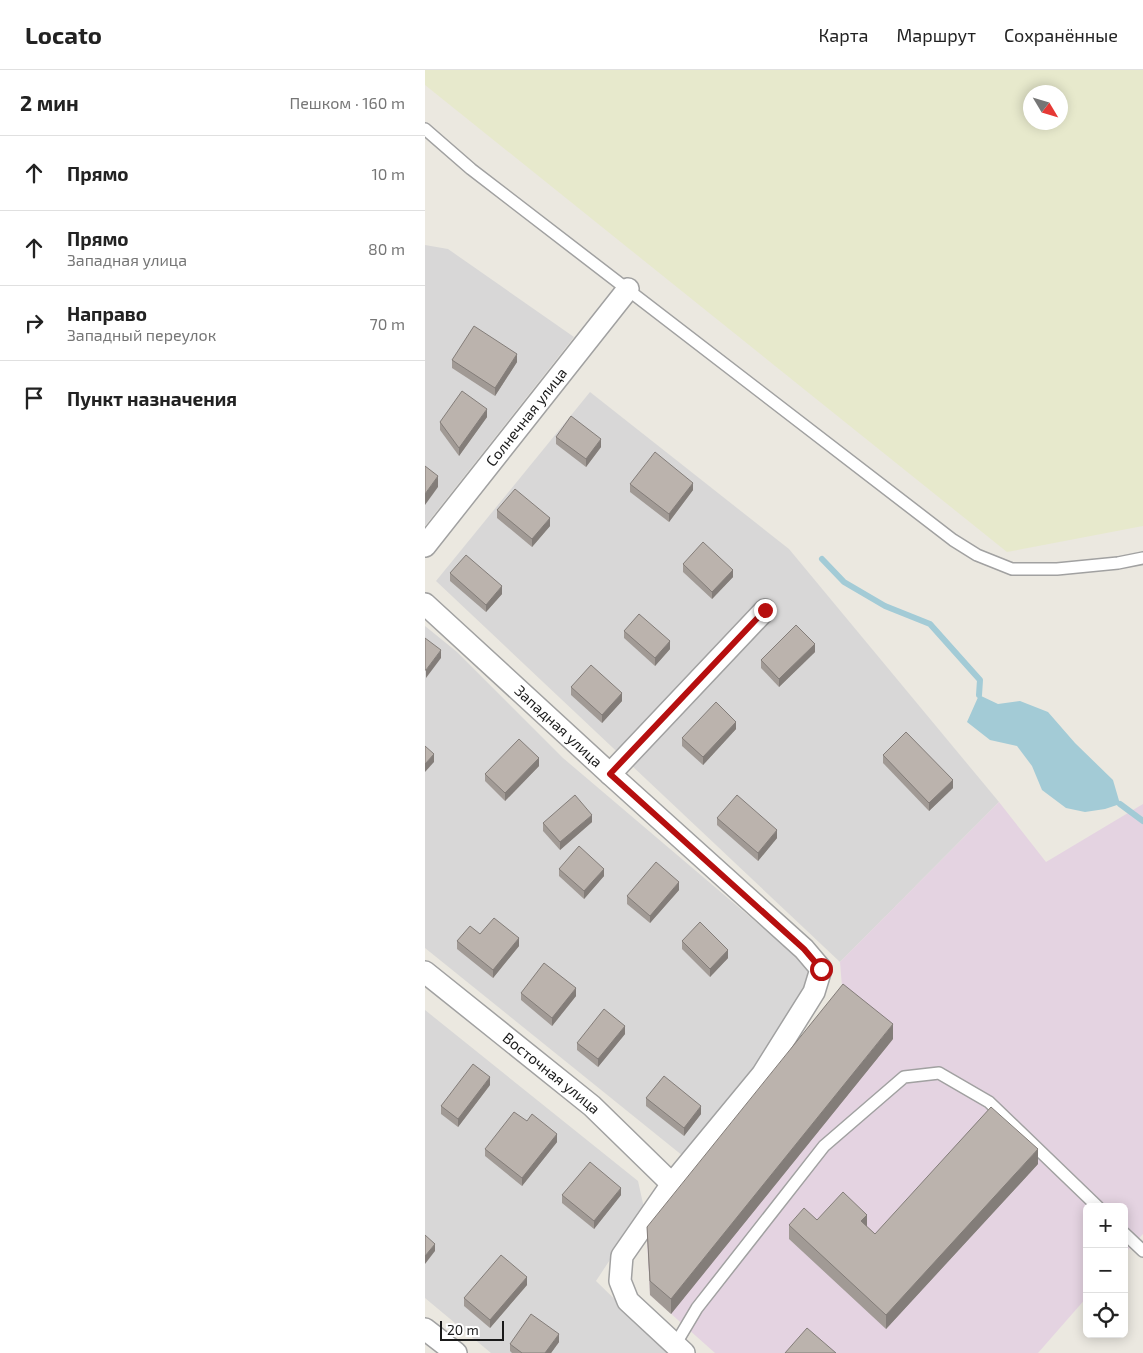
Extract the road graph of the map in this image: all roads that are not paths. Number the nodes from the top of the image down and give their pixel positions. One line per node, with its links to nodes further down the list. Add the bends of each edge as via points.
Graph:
1 (425, 129): 2 (lane, via 471,170)
2 (628, 289): 3 (street, Солнечная улица); 4 (lane, via 953,540 977,555 1012,569 1057,569)
3 (425, 546)
4 (1143, 558)
5 (425, 604): 7 (street, Западная улица)
6 (765, 610): 7 (street)
7 (610, 774): 9 (street, Западная улица, via 804,949 821,969 815,992 762,1075)
8 (425, 972): 9 (street, Восточная улица, via 592,1106)
9 (672, 1184): 14 (street, via 622,1256 620,1281 628,1301)
10 (1093, 1203): 14 (lane, via 989,1102 939,1073 904,1077 824,1146 697,1308)
11 (1128, 1236): 12 (lane)
12 (1143, 1251)
13 (425, 1329): 15 (street)
14 (679, 1349)
15 (455, 1353)

